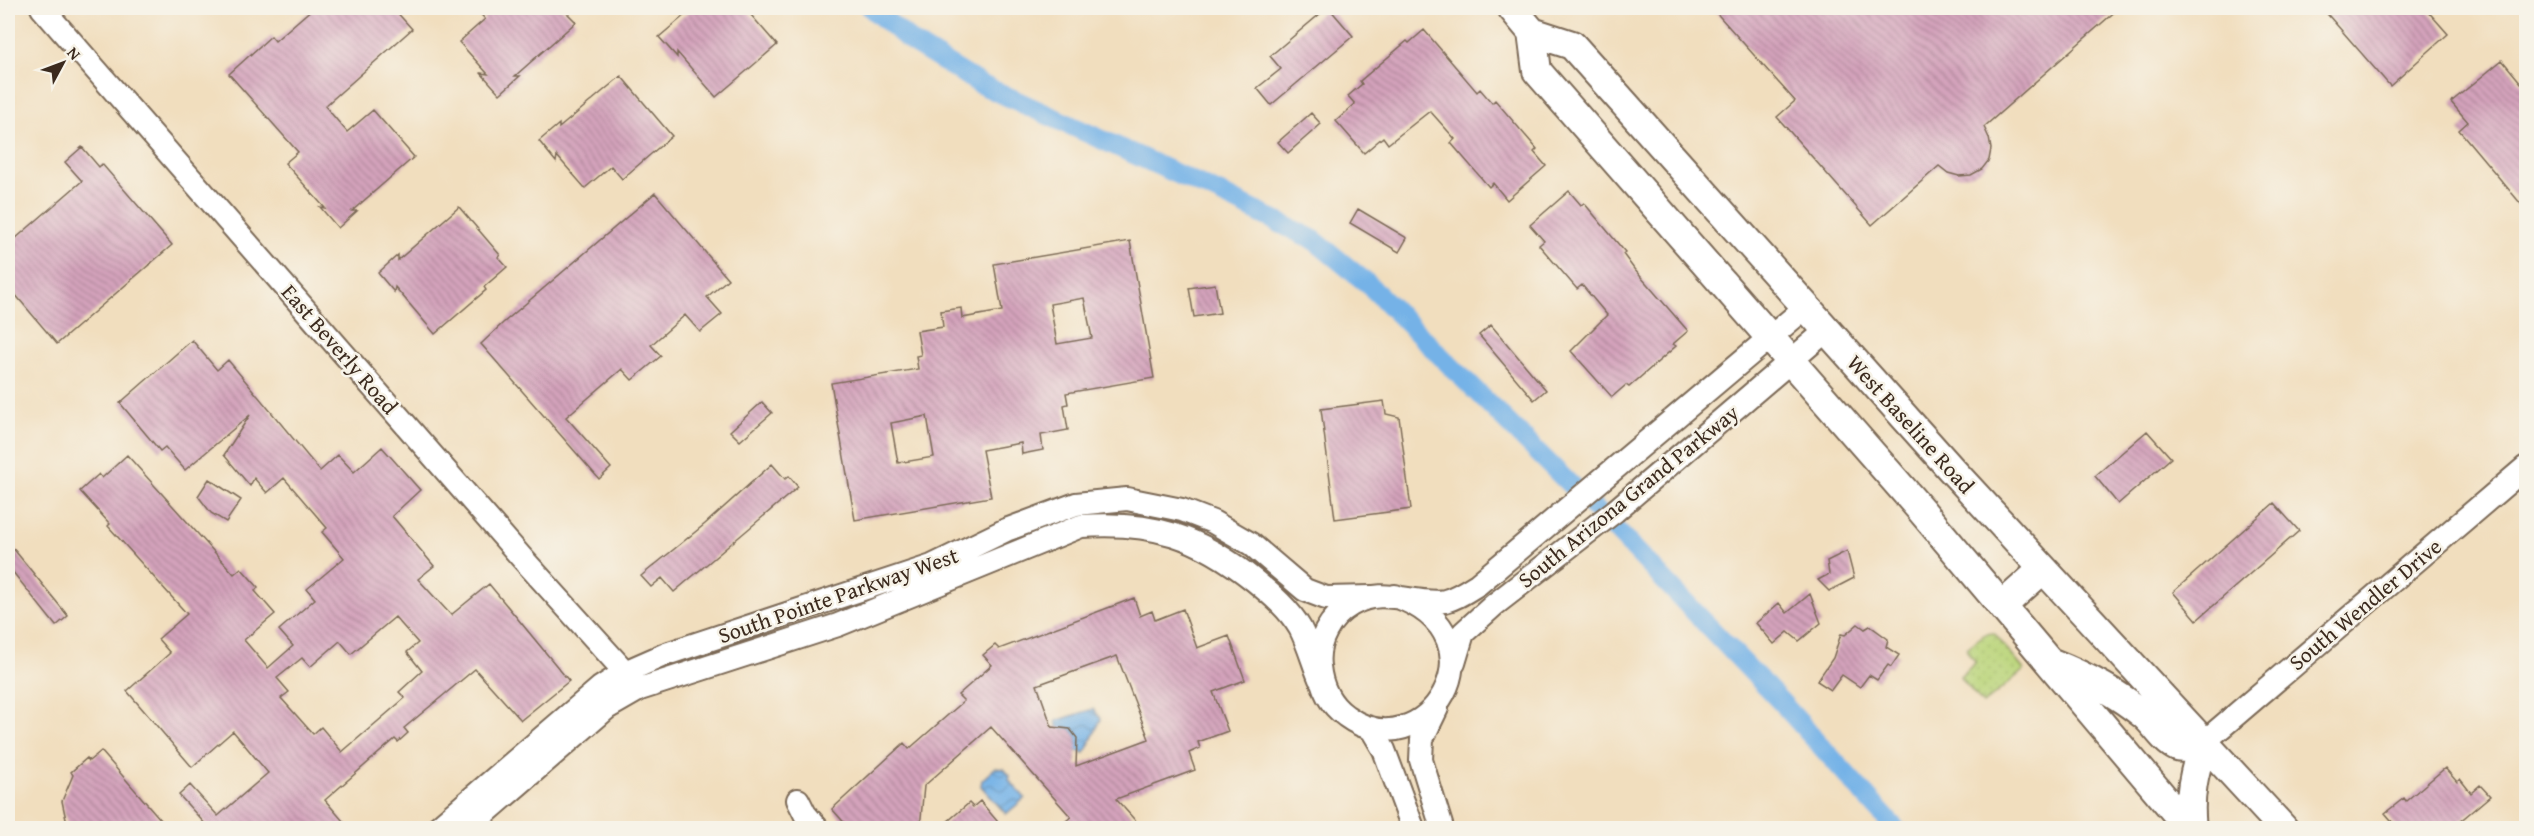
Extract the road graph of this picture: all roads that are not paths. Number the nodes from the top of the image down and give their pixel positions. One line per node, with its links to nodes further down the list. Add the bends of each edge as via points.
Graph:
1 (42, 8): 16 (street, East Beverly Road)
2 (1512, 8): 3 (main road)
3 (1532, 32): 4 (main road, West Baseline Road, via 1572,45); 6 (main road, via 1537,71)
4 (1806, 307): 5 (main road, West Baseline Road); 6 (street, South Arizona Grand Parkway)
5 (1827, 330): 7 (street, South Arizona Grand Parkway); 9 (main road, West Baseline Road)
6 (1770, 336): 7 (main road); 10 (street, South Arizona Grand Parkway, via 1478,584 1443,601)
7 (1791, 361): 12 (main road); 14 (street, South Arizona Grand Parkway, via 1616,511 1462,633)
8 (2526, 467): 19 (street, South Wendler Drive)
9 (2043, 569): 12 (main road); 19 (main road, West Baseline Road)
10 (1395, 596): 11 (street, South Arizona Grand Parkway); 14 (street, South Arizona Grand Parkway, via 1416,603 1433,616 1452,655)
11 (1372, 597): 15 (street, South Arizona Grand Parkway, via 1352,604 1335,618 1323,636 1318,657); 16 (street, South Pointe Parkway West, via 1326,598 1305,590 1251,544 1182,510 1127,499 1076,504 932,566 666,654)
12 (2002, 606): 13 (main road)
13 (2047, 661): 19 (main road, via 2118,695 2146,716 2175,746 2183,748); 26 (main road)
14 (1451, 676): 17 (street, South Arizona Grand Parkway)
15 (1320, 679): 16 (street, South Pointe Parkway West, via 1301,629 1289,611 1231,561 1200,543 1120,523 1081,526 838,625); 18 (street, South Arizona Grand Parkway, via 1338,711)
16 (633, 680): 21 (street, South Pointe Parkway West, via 600,688); 22 (street, South Pointe Parkway West, via 607,708)
17 (1439, 702): 18 (street, South Arizona Grand Parkway, via 1426,716 1409,725 1390,730); 25 (street, South Arizona Grand Parkway, via 1422,739 1421,760)
18 (1371, 728): 24 (street, via 1384,750)
19 (2204, 742): 26 (main road, via 2191,788); 27 (main road, West Baseline Road)
20 (798, 800): 23 (street)
21 (437, 828)
22 (468, 828)
23 (817, 828)
24 (1413, 828)
25 (1442, 828)
26 (2190, 828)
27 (2283, 828)

